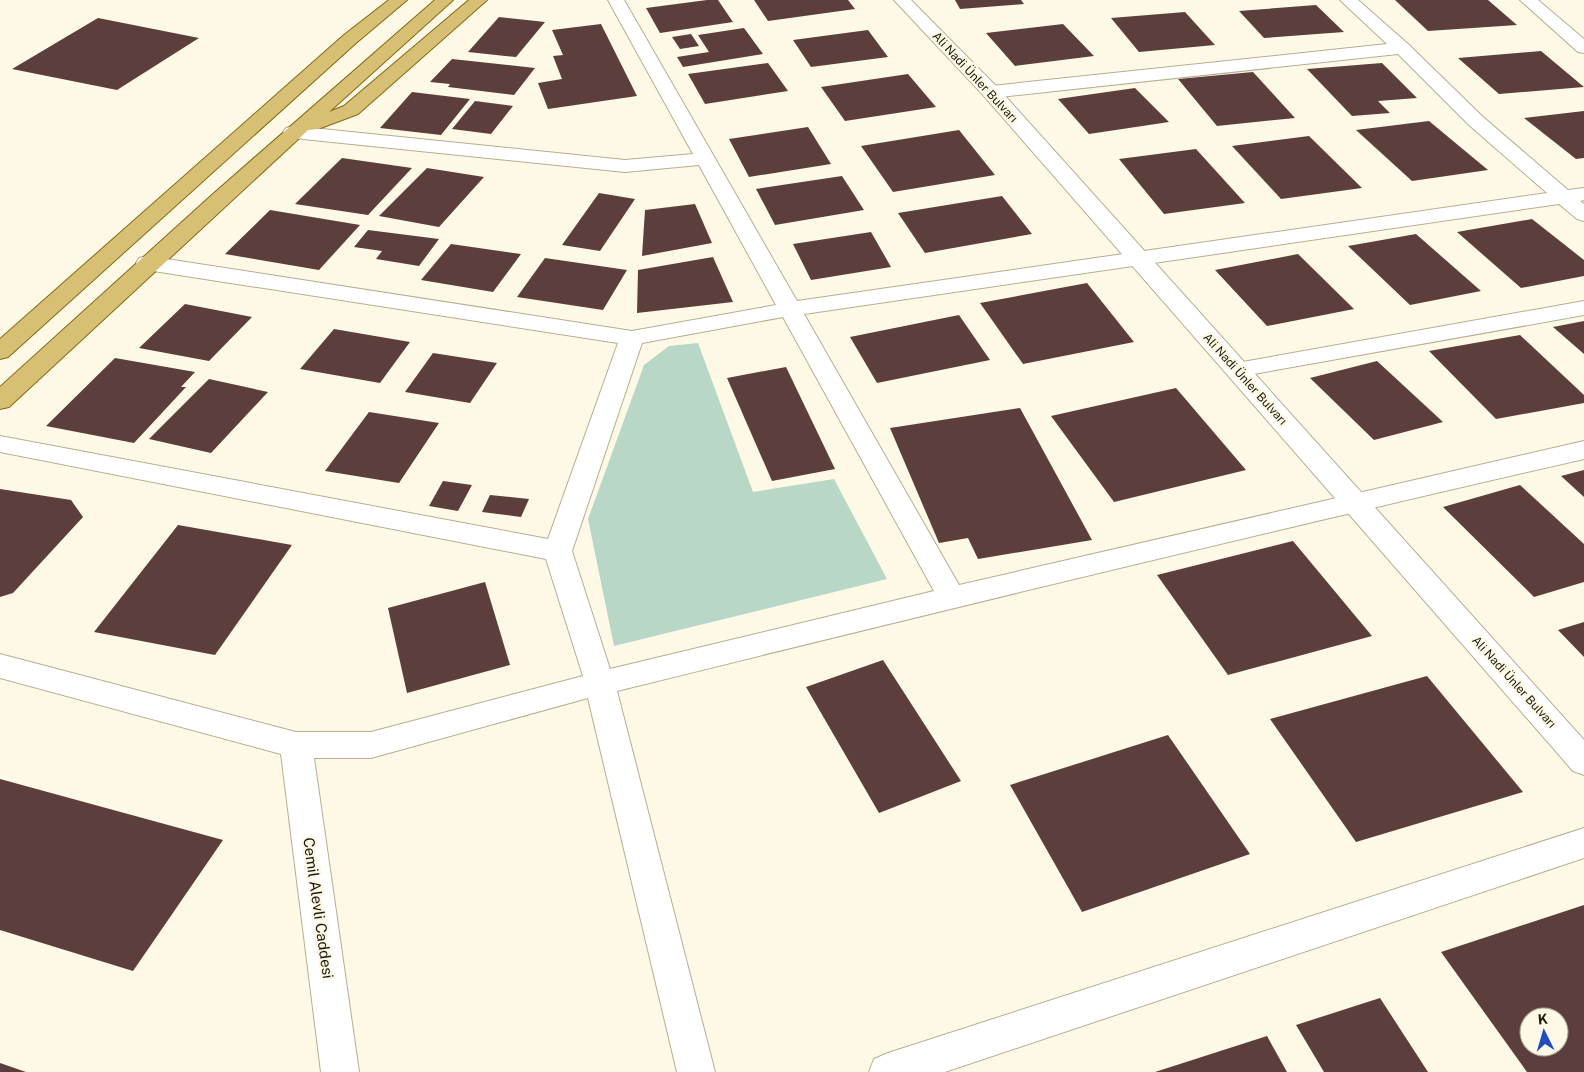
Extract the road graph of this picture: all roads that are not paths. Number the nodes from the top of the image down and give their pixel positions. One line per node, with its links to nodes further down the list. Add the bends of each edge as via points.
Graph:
1 (376, 0): 9 (main road)
2 (399, 0): 9 (main road)
3 (445, 0): 13 (main road)
4 (479, 0): 13 (main road, via 352,110)
5 (616, 0): 14 (street)
6 (902, 0): 12 (street, Ali Nadi Ünler Bulvarı)
7 (1348, 0): 10 (street)
8 (1528, 0): 11 (street)
9 (350, 39): 22 (main road)
10 (1402, 48): 12 (street); 15 (street, via 1476,121)
11 (1584, 48)
12 (991, 92): 17 (street, Ali Nadi Ünler Bulvarı)
13 (293, 132): 14 (street, via 625,166); 18 (main road)
14 (705, 159): 20 (street)
15 (1574, 195): 16 (street); 17 (street)
16 (1584, 215)
17 (1139, 259): 20 (street); 23 (street, Ali Nadi Ünler Bulvarı)
18 (148, 263): 21 (street); 24 (main road)
19 (1584, 308): 23 (street)
20 (790, 310): 21 (street); 29 (street)
21 (632, 338): 28 (street)
22 (0, 352)
23 (1237, 370): 27 (street, Ali Nadi Ünler Bulvarı)
24 (0, 401)
25 (0, 444): 28 (street)
26 (1584, 450): 27 (street)
27 (1354, 502): 29 (street); 33 (street, Ali Nadi Ünler Bulvarı)
28 (558, 551): 31 (street)
29 (952, 597): 31 (street)
30 (0, 666): 32 (street)
31 (600, 683): 32 (street, via 371,745); 36 (street)
32 (296, 744): 35 (street, Cemil Alevli Caddesi)
33 (1584, 762)
34 (1584, 843): 37 (street)
35 (340, 1072)
36 (696, 1072)
37 (888, 1072)

